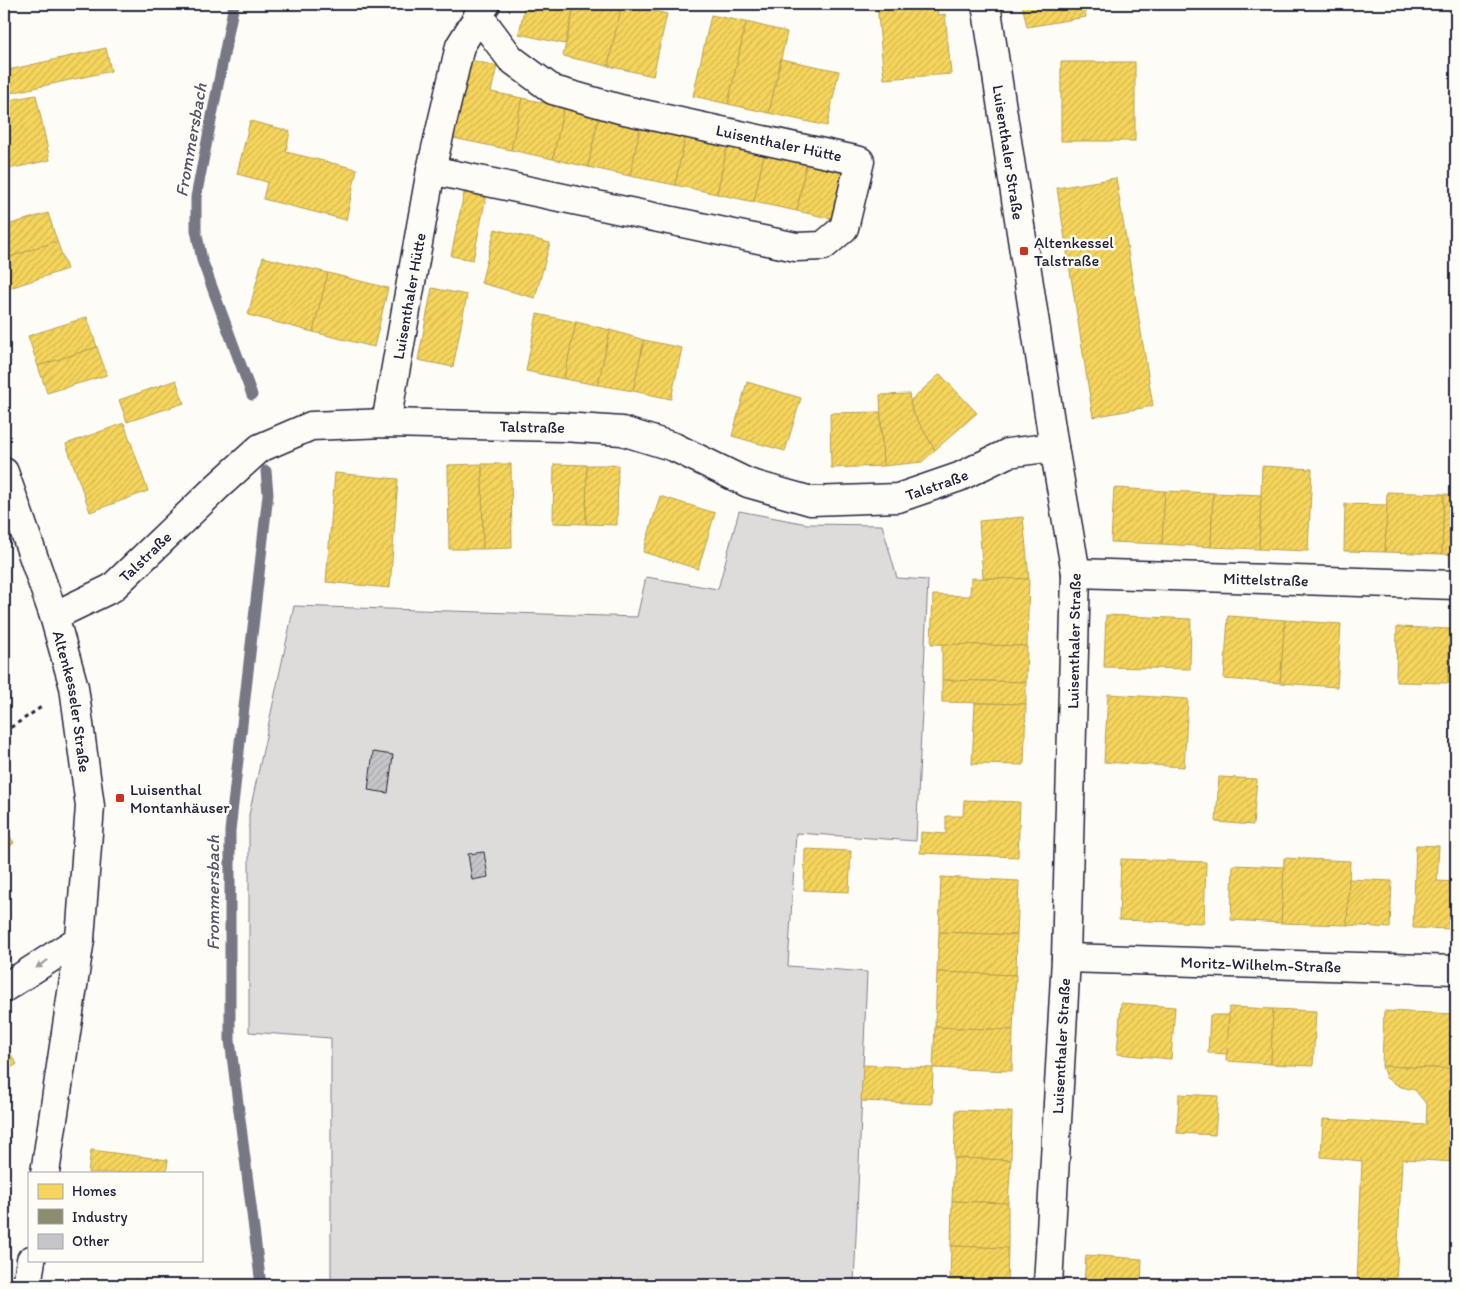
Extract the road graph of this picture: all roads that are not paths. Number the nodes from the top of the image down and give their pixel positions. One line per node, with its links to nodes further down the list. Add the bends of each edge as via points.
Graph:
1 (986, 4): 5 (street, Luisenthaler Straße)
2 (482, 10): 3 (street, Luisenthaler Hütte, via 460,46); 3 (street, Luisenthaler Hütte, via 512,59 553,90 620,109 860,161 844,228 823,246 796,246)
3 (431, 170): 4 (street, Luisenthaler Hütte)
4 (386, 423): 5 (street, Talstraße, via 622,430 674,447 748,483 811,501 898,498 959,477 1008,453); 9 (street, Talstraße, via 312,426 260,448 112,588)
5 (1054, 448): 7 (street, Luisenthaler Straße)
6 (4, 472): 9 (street, Altenkesseler Straße)
7 (1076, 573): 8 (street, Mittelstraße); 11 (street, Luisenthaler Straße)
8 (1456, 585)
9 (54, 616): 10 (street, Altenkesseler Straße, via 74,687 90,806)
10 (80, 939): 13 (street, one-way to 13); 14 (street, Altenkesseler Straße)
11 (1066, 958): 12 (street, Moritz-Wilhelm-Straße); 17 (street, Luisenthaler Straße)
12 (1456, 970)
13 (4, 988)
14 (45, 1172)
15 (31, 1262): 16 (street)
16 (27, 1285)
17 (1048, 1285)

